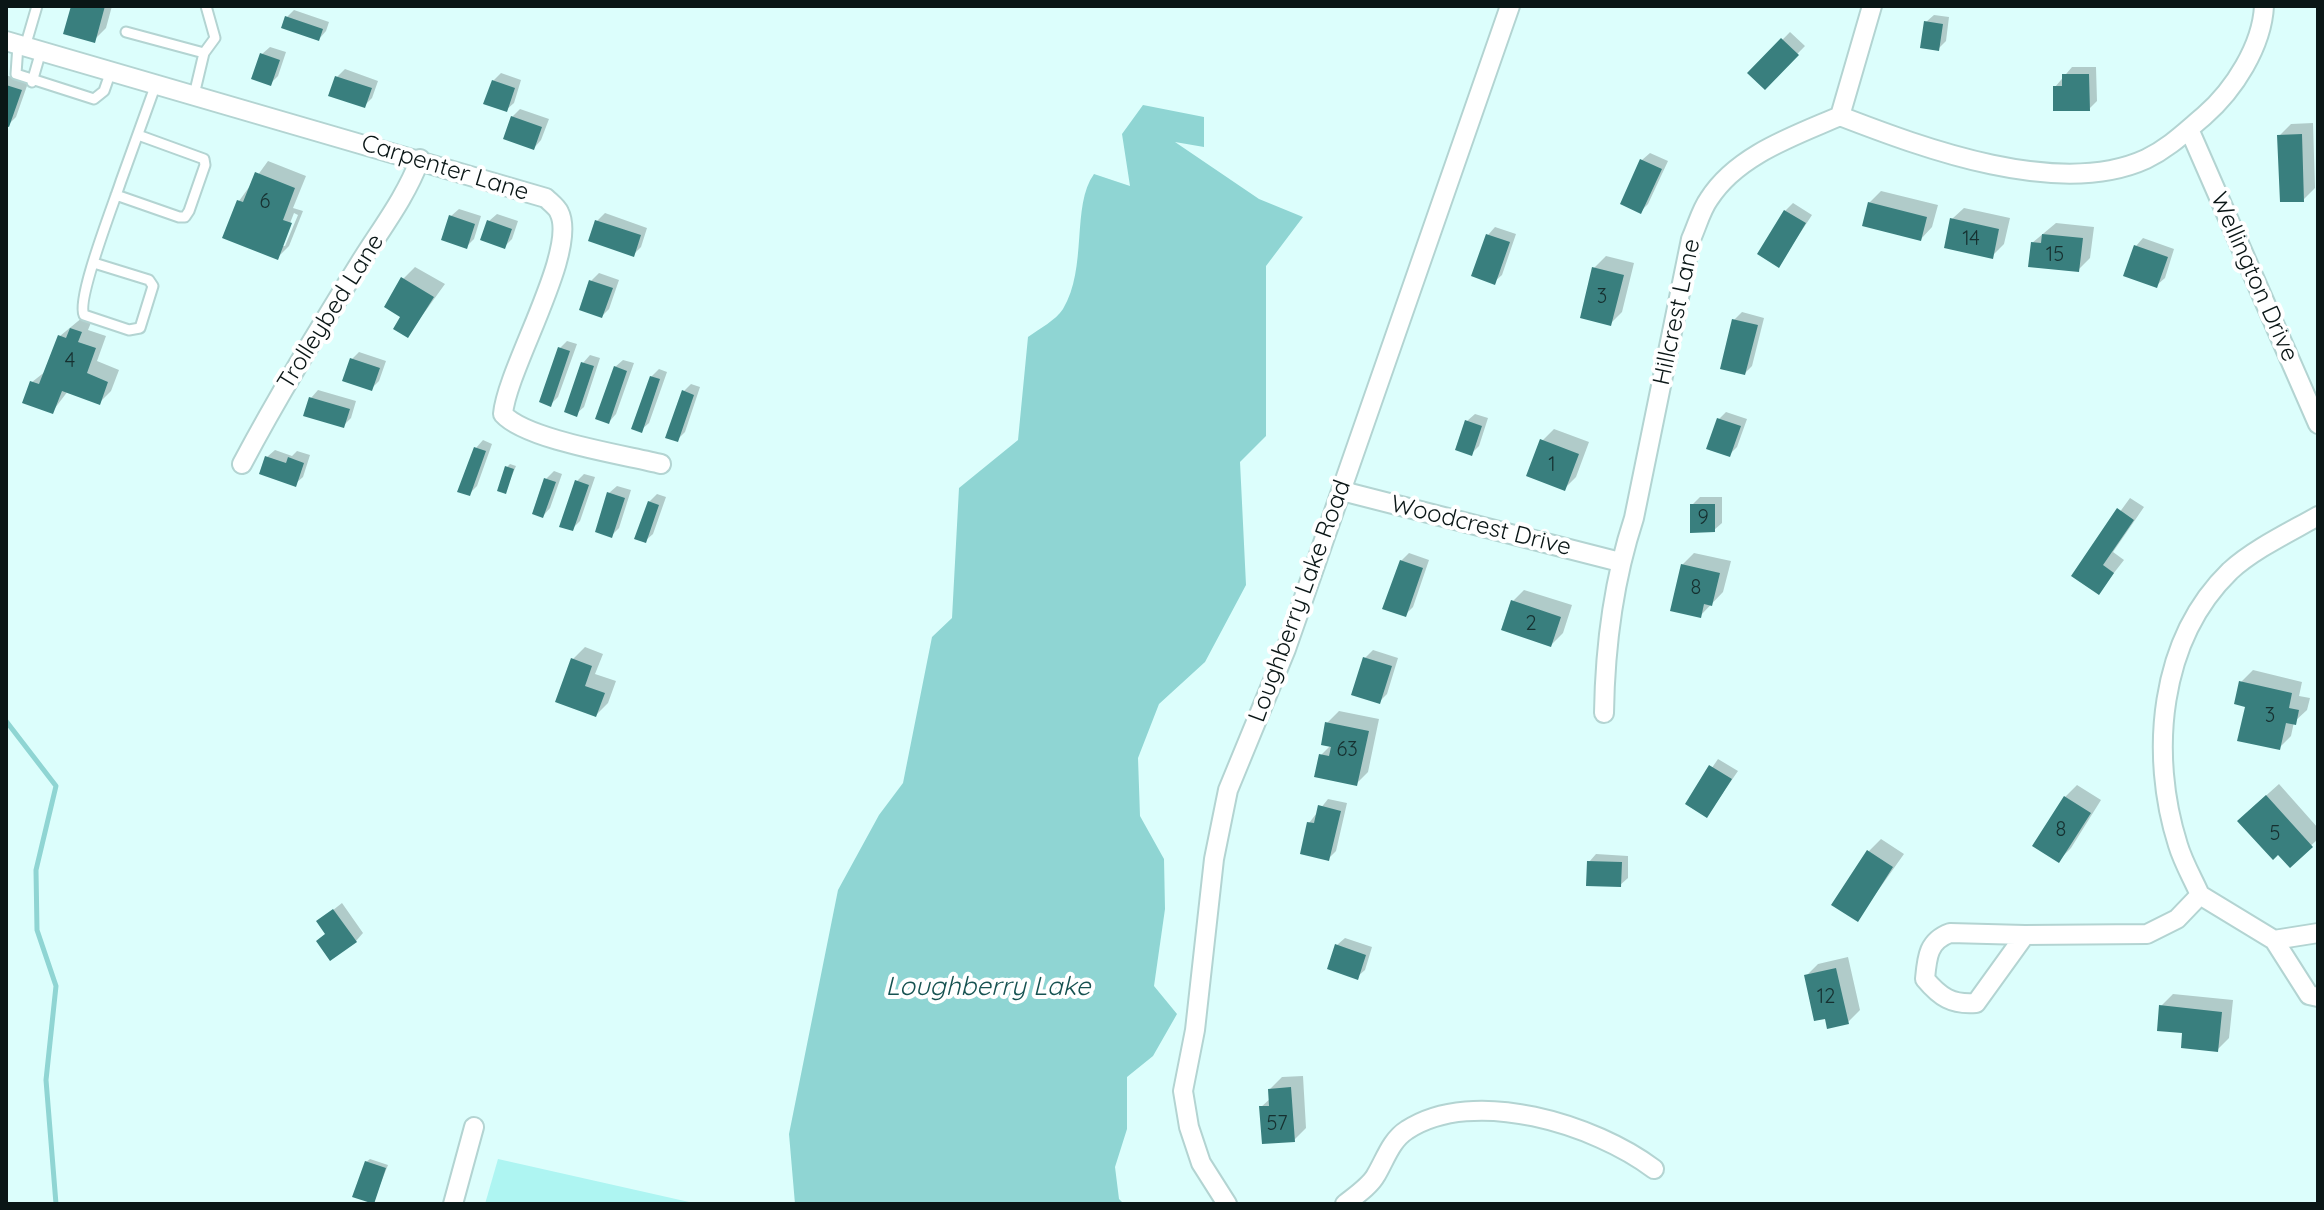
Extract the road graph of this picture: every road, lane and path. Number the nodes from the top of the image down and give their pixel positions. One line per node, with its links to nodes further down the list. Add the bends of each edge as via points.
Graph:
1 (37, 6): 7 (lane)
2 (206, 6): 8 (lane, via 215,38)
3 (1510, 6): 22 (street, Loughberry Lake Road)
4 (1872, 6): 13 (street)
5 (2264, 6): 14 (street, via 2245,65 2217,105)
6 (126, 32): 8 (lane)
7 (22, 46): 9 (street, Carpenter Lane); 10 (lane); 10 (lane, via 16,74)
8 (204, 53): 12 (lane)
9 (111, 71): 10 (lane, via 104,91 94,99); 11 (street, Carpenter Lane)
10 (32, 82)
11 (156, 84): 12 (street, Carpenter Lane); 15 (lane)
12 (194, 95): 16 (street, Carpenter Lane)
13 (1840, 116): 14 (street, via 1931,152 2057,172 2093,172 2143,161); 24 (street, Hillcrest Lane, via 1768,148 1739,167 1709,198 1691,239 1634,518)
14 (2189, 129): 19 (street, Wellington Drive)
15 (138, 135): 17 (lane); 17 (lane, via 204,159 189,211 179,217)
16 (420, 159): 20 (street, Trolleybed Lane, via 407,194 362,259); 21 (street, Carpenter Lane, via 546,198 559,211 563,227 555,268 503,414 512,424 560,440)
17 (116, 195): 18 (lane)
18 (94, 263): 18 (lane, via 81,312 129,330 140,328 153,294 149,280)
19 (2318, 424)
20 (242, 464)
21 (661, 464)
22 (1342, 491): 24 (street, Woodcrest Drive); 34 (street, Loughberry Lake Road, via 1228,790 1214,859 1183,1091 1201,1163)
23 (2318, 516): 26 (street, via 2233,569 2191,623 2174,665 2165,709 2163,768 2178,846)
24 (1620, 562): 25 (street, Hillcrest Lane, via 1605,651)
25 (1604, 713)
26 (2200, 895): 28 (street, via 2177,919 2147,934); 29 (street)
27 (2318, 933): 29 (street)
28 (2025, 935): 28 (street, via 1976,1003 1939,996 1925,979 1928,952 1939,937)
29 (2274, 940): 30 (street, via 2309,995)
30 (2318, 997)
31 (474, 1127): 33 (street)
32 (1654, 1169): 35 (street, via 1599,1138 1535,1116 1468,1111 1405,1130 1375,1178)
33 (453, 1204)
34 (1227, 1204)
35 (1345, 1204)

